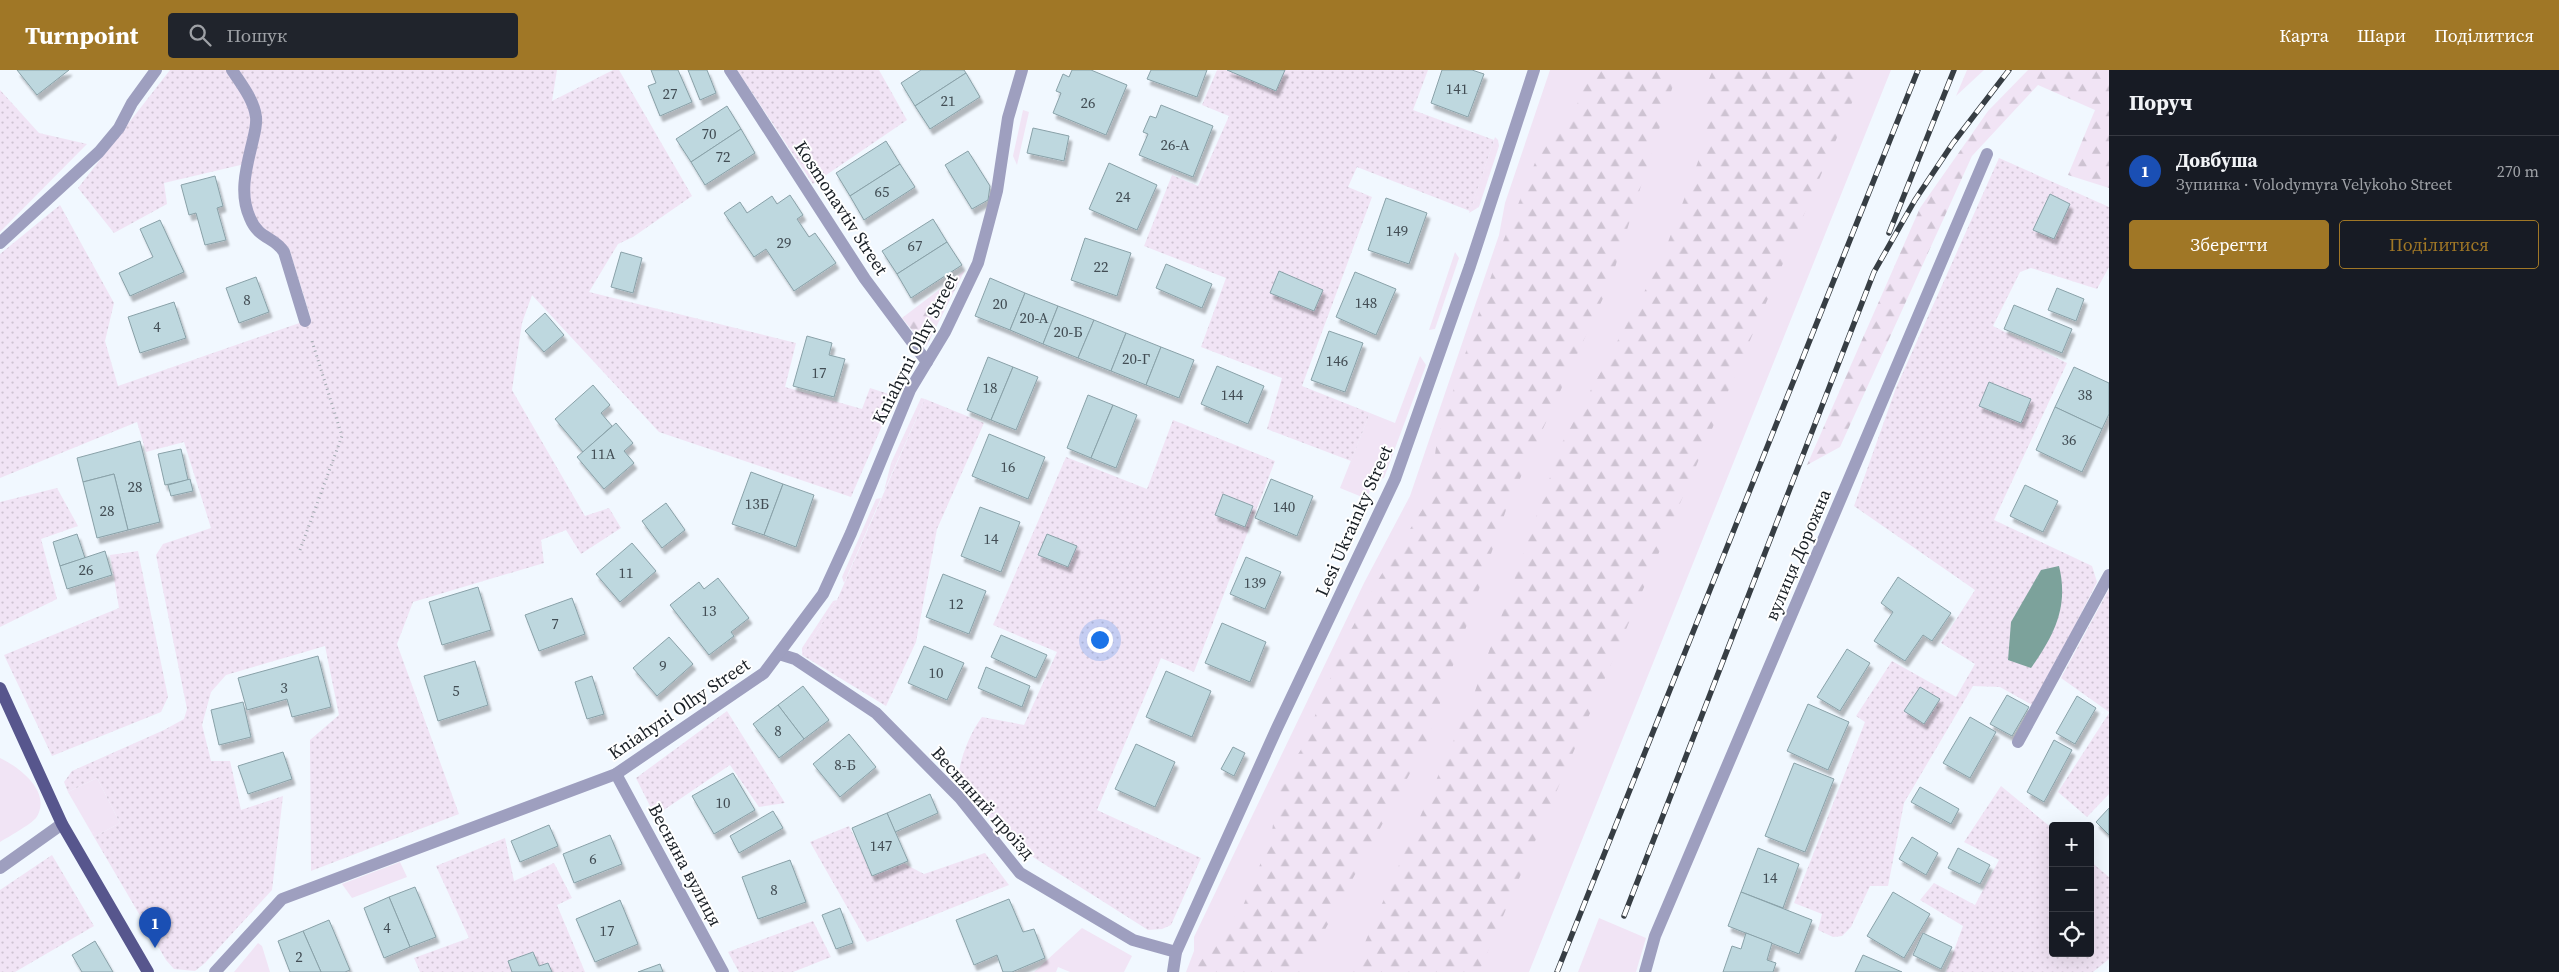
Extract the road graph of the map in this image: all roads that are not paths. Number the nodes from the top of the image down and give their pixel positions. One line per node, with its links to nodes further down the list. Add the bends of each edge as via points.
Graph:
1 (156, 70): 7 (street, via 119,128 99,152)
2 (232, 70): 8 (street, via 256,117 244,176 244,201 255,229 266,239 277,243 284,252)
3 (730, 70): 9 (street, Kosmonavtiv Street, via 865,279)
4 (1022, 70): 9 (street, Kniahyni Olhy Street, via 1008,118 996,191 978,264)
5 (1534, 70): 17 (street, Lesi Ukrainky Street, via 1395,479)
6 (1987, 154): 22 (street, вулиця Дорожна, via 1656,936)
7 (0, 243)
8 (305, 320)
9 (927, 362): 11 (street, Kniahyni Olhy Street, via 910,390 823,594)
10 (2109, 575): 13 (street)
11 (779, 654): 14 (street, Kniahyni Olhy Street, via 764,673); 17 (street, Весняний проїзд, via 795,660 876,713 960,798 1020,873 1133,940)
12 (0, 688): 15 (main road)
13 (2018, 742)
14 (616, 774): 19 (street, Kniahyni Olhy Street, via 282,899); 20 (street, Весняна вулиця)
15 (62, 824): 16 (street); 18 (main road)
16 (0, 868)
17 (1176, 952): 21 (street, Lesi Ukrainky Street)
18 (148, 972)
19 (215, 972)
20 (723, 972)
21 (1173, 972)
22 (1645, 972)

